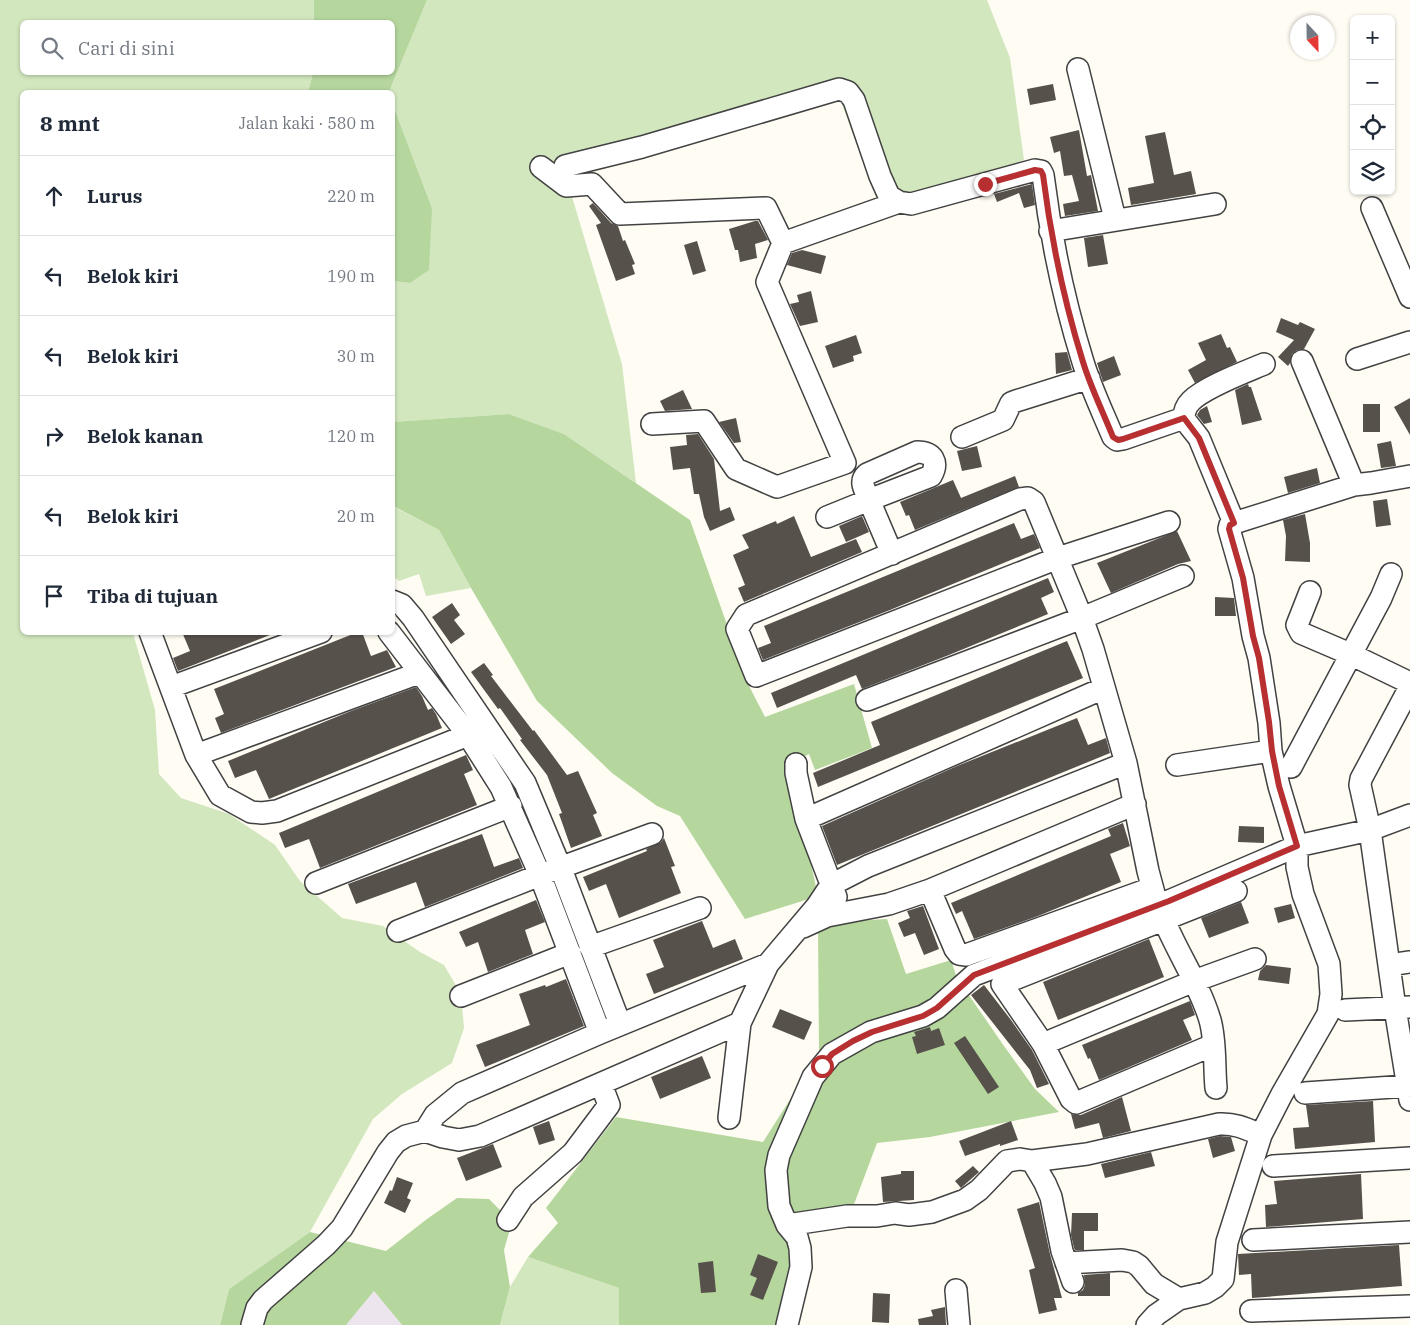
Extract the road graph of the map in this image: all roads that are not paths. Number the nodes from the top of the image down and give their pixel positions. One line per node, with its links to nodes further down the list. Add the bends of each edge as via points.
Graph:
1 (1078, 69): 7 (street)
2 (565, 166): 4 (street, via 642,147 838,89 848,92 854,100 888,196)
3 (541, 167): 9 (street, via 566,186 592,184 620,214 766,208)
4 (899, 202): 8 (street, via 910,204 1041,171); 9 (street)
5 (1215, 204): 7 (street)
6 (1372, 208): 10 (street)
7 (1115, 219): 8 (street)
8 (1050, 230): 15 (street, via 1062,287)
9 (783, 243): 17 (street, via 767,282 845,463 777,487 736,469 704,422)
10 (1410, 298)
11 (1410, 342): 12 (street)
12 (1357, 359)
13 (1302, 362): 20 (street)
14 (1264, 364): 16 (street, via 1198,395 1186,408)
15 (1089, 378): 16 (street, via 1113,437 1118,440); 18 (street, via 1011,403 1003,420)
16 (1184, 418): 23 (street, via 1199,438)
17 (652, 424)
18 (962, 437)
19 (1410, 476): 20 (street)
20 (1354, 484): 23 (street)
21 (826, 517): 24 (street, via 869,500)
22 (1169, 522): 25 (street)
23 (1234, 523): 41 (street, via 1229,529 1243,578 1259,658)
24 (892, 554): 25 (street, via 1028,498 1034,502); 25 (street, via 746,615 737,629 756,676)
25 (1058, 558): 30 (street)
26 (1391, 574): 34 (street)
27 (1183, 576): 30 (street)
28 (1310, 592): 34 (street, via 1297,625 1301,634)
29 (395, 603): 54 (street, via 402,605 413,618 518,771)
30 (1082, 618): 38 (street); 39 (street)
31 (151, 635): 37 (street)
32 (313, 635): 37 (street)
33 (391, 635): 35 (street)
34 (1350, 654): 36 (street); 46 (street)
35 (419, 673): 40 (street); 42 (street)
36 (1410, 685): 51 (street, via 1361,779)
37 (171, 688): 42 (street)
38 (1104, 688): 43 (street); 50 (street)
39 (867, 700)
40 (468, 736): 42 (street, via 277,811 262,813 251,812 220,795); 48 (street)
41 (1272, 751): 45 (street); 53 (street)
42 (196, 755)
43 (1126, 762): 47 (street); 57 (street, via 868,866)
44 (796, 764): 50 (street)
45 (1177, 765)
46 (1291, 767)
47 (1134, 804): 58 (street); 60 (street)
48 (511, 806): 55 (street); 56 (street)
49 (1410, 815): 51 (street)
50 (806, 819): 57 (street)
51 (1370, 830): 53 (street); 70 (street)
52 (652, 834): 54 (street)
53 (1297, 846): 86 (street, via 1302,894 1328,964 1328,1014); 91 (street, via 1169,901 974,975 937,1008 923,1016 872,1032 832,1054 813,1077 779,1154 776,1170 779,1206)
54 (561, 869): 55 (street); 65 (street)
55 (540, 876): 63 (street); 66 (street)
56 (316, 884)
57 (832, 885): 62 (street); 64 (street)
58 (930, 890): 60 (street, via 955,949 966,955); 62 (street, via 889,904)
59 (1236, 891): 60 (street)
60 (1158, 905): 71 (street); 78 (street, via 1002,984)
61 (700, 908): 65 (street)
62 (842, 914): 64 (street, via 827,916)
63 (398, 931)
64 (795, 931): 69 (street)
65 (590, 947): 76 (street)
66 (570, 953): 72 (street); 77 (street)
67 (1255, 959): 71 (street)
68 (1410, 962): 70 (street)
69 (768, 964): 75 (street); 76 (street)
70 (1389, 965): 73 (street)
71 (1194, 980): 78 (street); 79 (street, via 1210,1020)
72 (461, 996)
73 (1402, 1008): 74 (street); 83 (street)
74 (1345, 1010)
75 (740, 1023): 80 (street); 84 (street)
76 (620, 1024): 77 (street)
77 (600, 1033): 85 (street, via 462,1093 435,1115)
78 (1042, 1044): 79 (street, via 1076,1103)
79 (1213, 1045): 81 (street)
80 (601, 1084): 85 (street, via 480,1136 459,1140); 90 (street, via 608,1105 573,1153 523,1197)
81 (1216, 1088)
82 (1305, 1093): 83 (street)
83 (1409, 1093)
84 (729, 1118)
85 (426, 1130): 98 (street, via 396,1142 342,1228 263,1300)
86 (1261, 1135): 88 (street, via 1241,1126 1220,1124 1087,1154); 95 (street, via 1227,1242 1223,1279 1205,1293)
87 (1410, 1158): 89 (street)
88 (1032, 1161): 91 (street, via 1007,1161 972,1195 932,1212 847,1216); 95 (street, via 1051,1197 1070,1273 1122,1260 1133,1262 1154,1284)
89 (1272, 1166)
90 (508, 1220)
91 (787, 1225): 99 (street, via 797,1238 801,1267)
92 (1410, 1232): 93 (street)
93 (1252, 1240)
94 (956, 1290): 100 (street)
95 (1179, 1298): 101 (street)
96 (1410, 1306): 97 (street)
97 (1251, 1311)
98 (252, 1325)
99 (787, 1325)
100 (959, 1325)
101 (1148, 1325)

